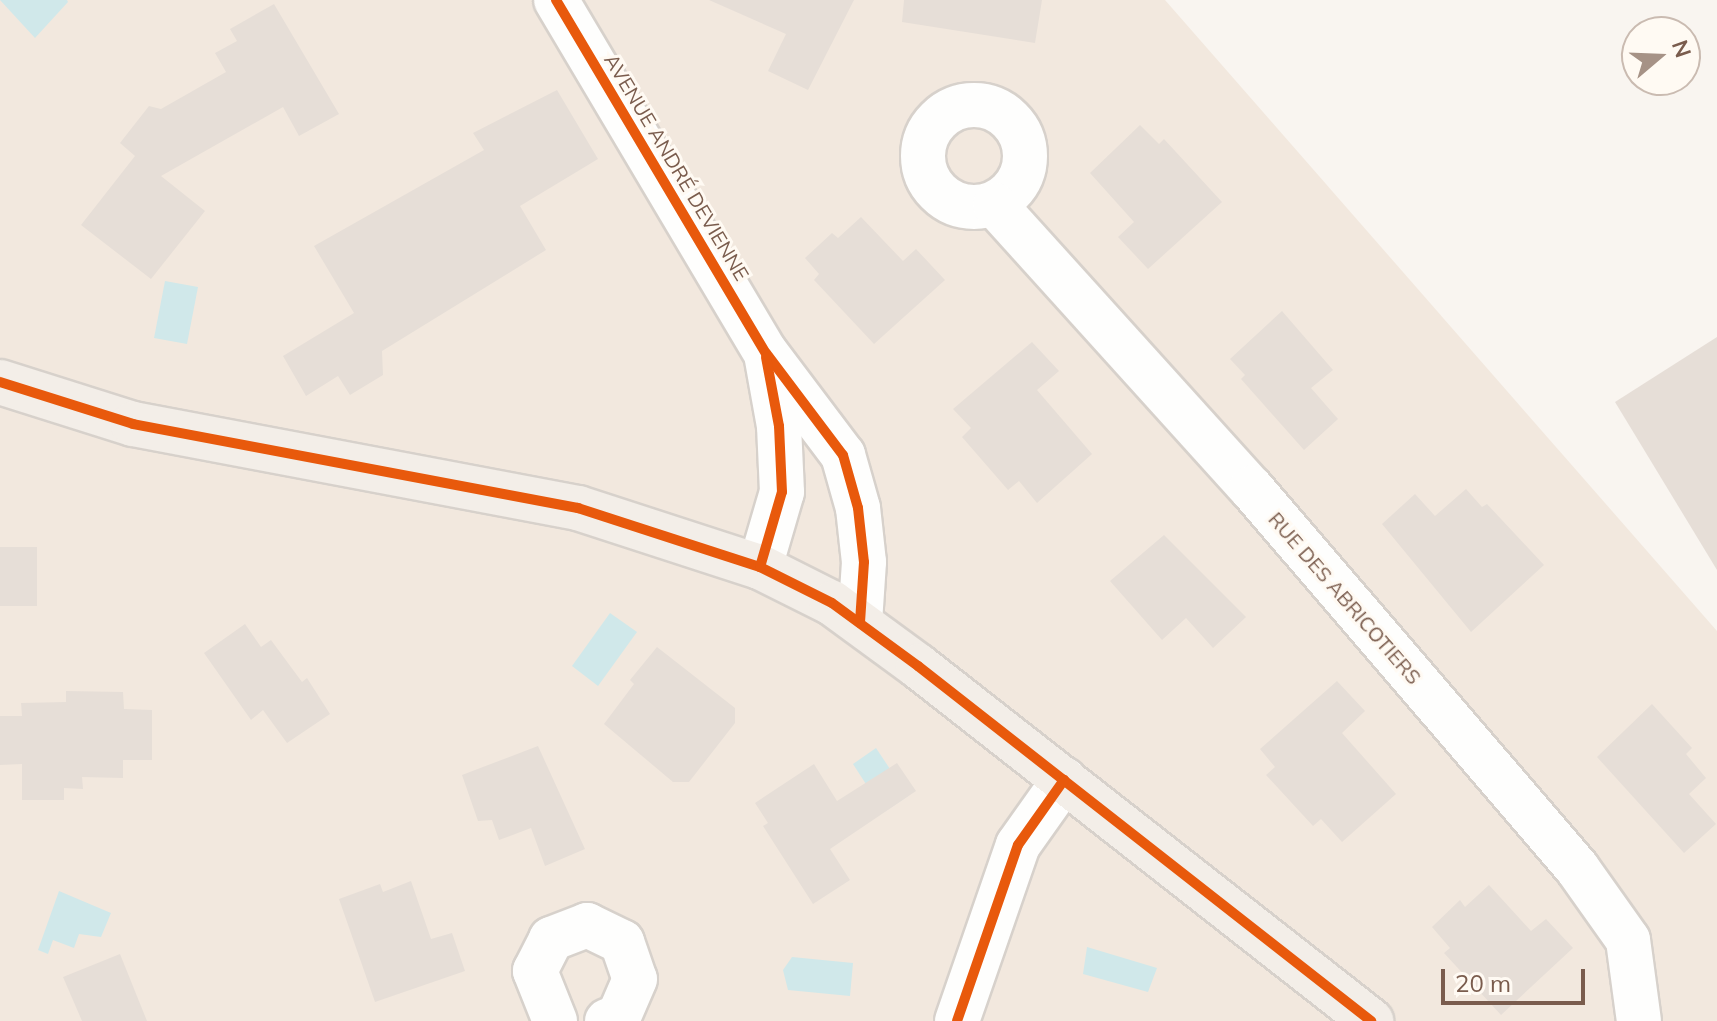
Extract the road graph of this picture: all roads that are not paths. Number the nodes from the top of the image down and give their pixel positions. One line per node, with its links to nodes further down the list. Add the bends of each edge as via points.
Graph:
1 (556, 0): 3 (street, AVENUE ANDRÉ DEVIENNE)
2 (995, 205): 12 (street, RUE DES ABRICOTIERS, via 1251,488 1577,868 1628,940)
3 (766, 353): 5 (street, AVENUE ANDRÉ DEVIENNE, via 779,426 782,492); 6 (street, AVENUE ANDRÉ DEVIENNE, via 843,455 858,508 864,562)
4 (0, 382): 5 (main road, via 133,424 578,508)
5 (760, 567): 6 (main road)
6 (860, 623): 7 (main road)
7 (1064, 780): 10 (street, via 1018,845); 11 (main road)
8 (555, 1021): 9 (street, via 535,971 551,939 587,925 622,942 635,979 619,1016)
9 (607, 1021)
10 (957, 1021)
11 (1371, 1021)
12 (1639, 1021)

